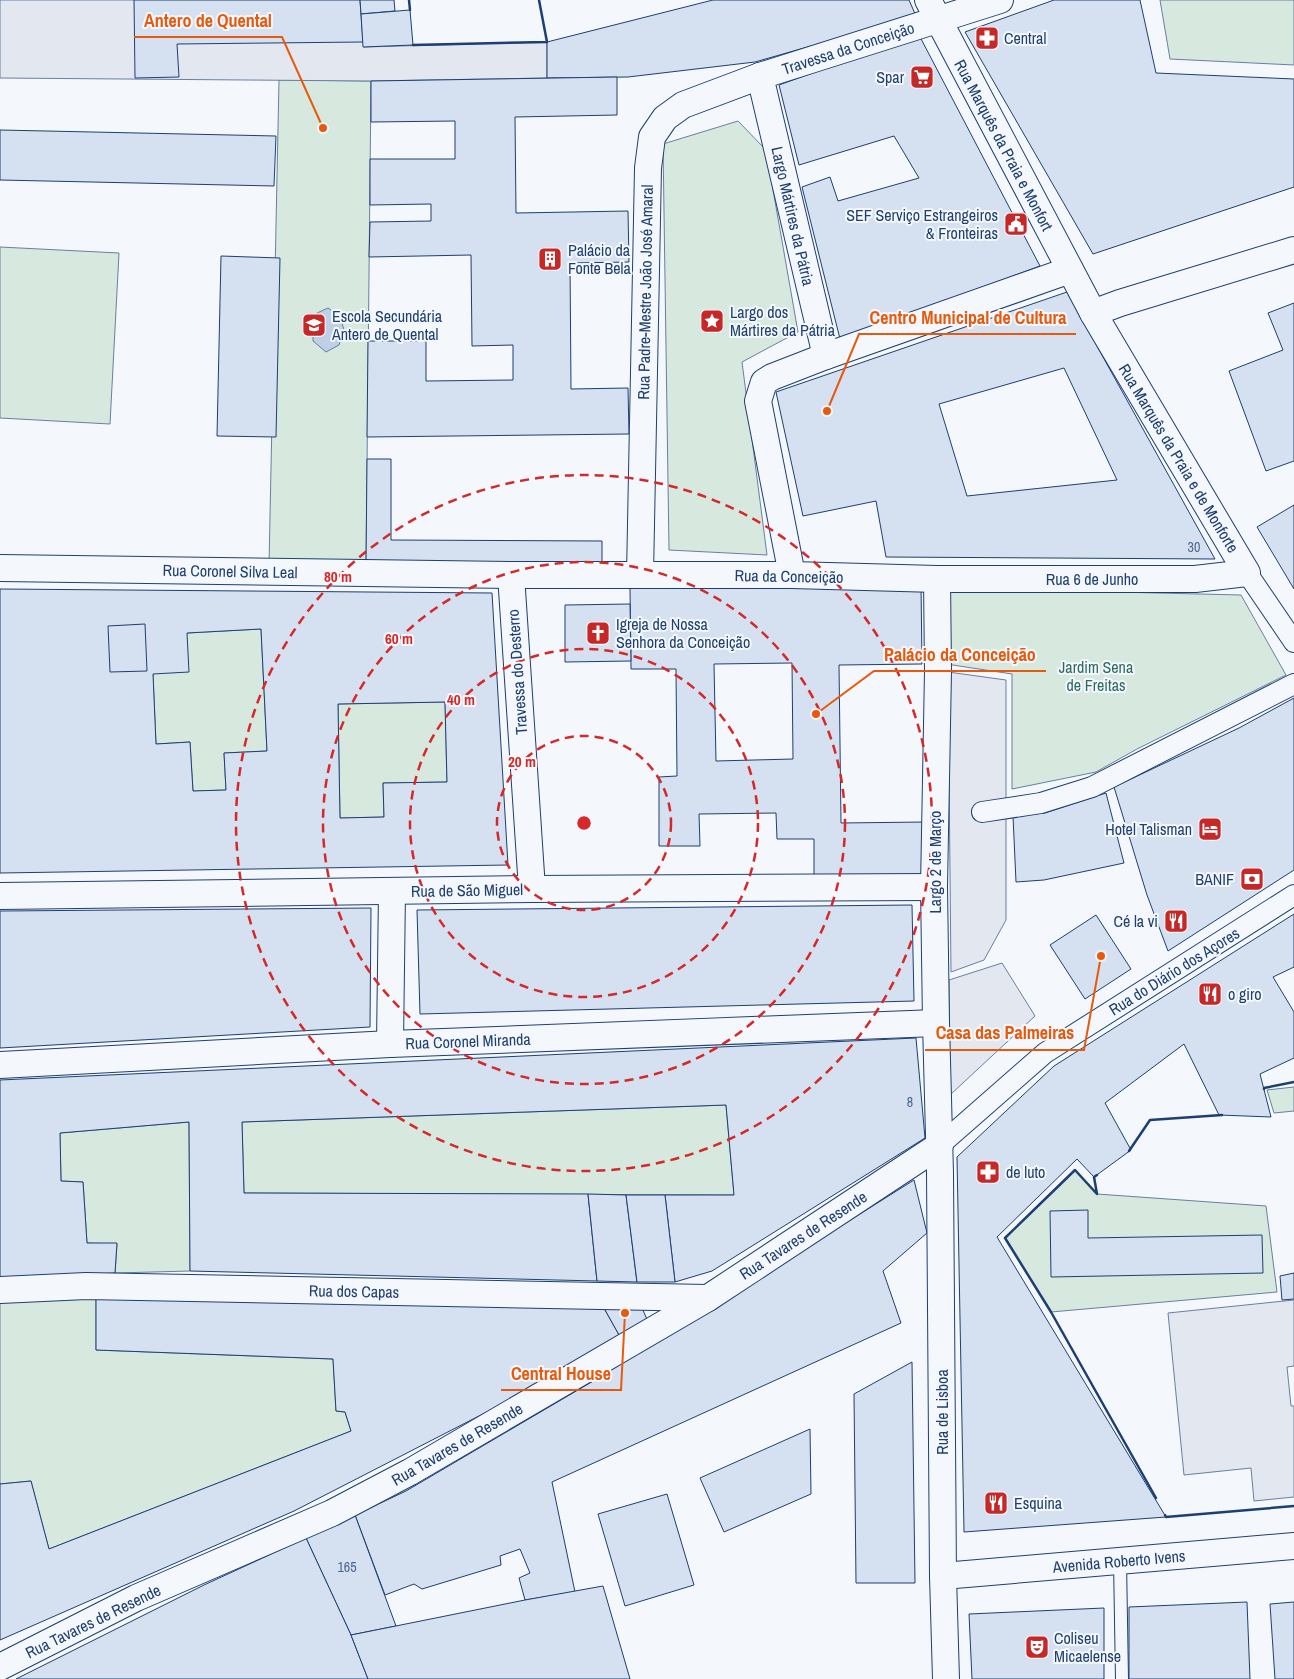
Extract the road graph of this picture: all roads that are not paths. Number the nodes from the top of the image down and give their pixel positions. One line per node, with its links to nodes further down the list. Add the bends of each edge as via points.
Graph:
1 (1000, 0): 2 (street, Travessa da Conceição)
2 (932, 10): 3 (street, Travessa da Conceição); 5 (street, Rua Marquês da Praia e Monfort)
3 (760, 76): 7 (street, Largo Mártires da Pátria); 11 (street, Rua Padre-Mestre João José Amaral, via 683,105 665,118 652,137 648,168)
4 (1294, 250): 6 (street)
5 (1070, 270): 6 (street, Rua Marquês da Praia e de Monforte); 7 (street)
6 (1093, 313): 9 (street, Rua Marquês da Praia e de Monforte)
7 (826, 356): 12 (street, via 764,382 758,401)
8 (0, 568): 10 (street, Rua Coronel Silva Leal)
9 (1247, 573): 13 (street, Rua 6 de Junho, via 1195,579); 14 (street, Rua Marquês da Praia e de Monforte)
10 (511, 575): 11 (street, Rua Coronel Silva Leal); 18 (street, Travessa do Desterro)
11 (640, 575): 12 (street, Rua da Conceição)
12 (792, 575): 13 (street, Rua da Conceição)
13 (937, 578): 17 (street, Largo 2 de Março)
14 (1294, 642)
15 (1294, 684): 16 (street, via 1092,787 1041,803)
16 (982, 812)
17 (934, 887): 18 (street, Rua de São Miguel); 22 (street, Largo 2 de Março)
18 (532, 889): 19 (street, Rua de São Miguel)
19 (392, 891): 21 (street, Rua de São Miguel); 23 (street)
20 (1294, 895): 25 (street, Rua do Diário dos Açores, via 1045,1053)
21 (0, 896)
22 (936, 1023): 23 (street, Rua Coronel Miranda); 25 (street, Largo 2 de Março)
23 (390, 1044): 24 (street, Rua Coronel Miranda)
24 (0, 1065)
25 (940, 1145): 27 (street, Rua Tavares de Resende); 30 (street, Rua de Lisboa)
26 (0, 1290): 27 (street, Rua dos Capas, via 86,1286)
27 (708, 1298): 31 (street, Rua Tavares de Resende, via 410,1472 332,1512 136,1598)
28 (1294, 1546): 29 (street, Avenida Roberto Ivens)
29 (1120, 1561): 30 (street, Avenida Roberto Ivens); 33 (lane)
30 (943, 1576): 32 (street, Rua de Lisboa)
31 (0, 1667)
32 (946, 1679)
33 (1122, 1679)

